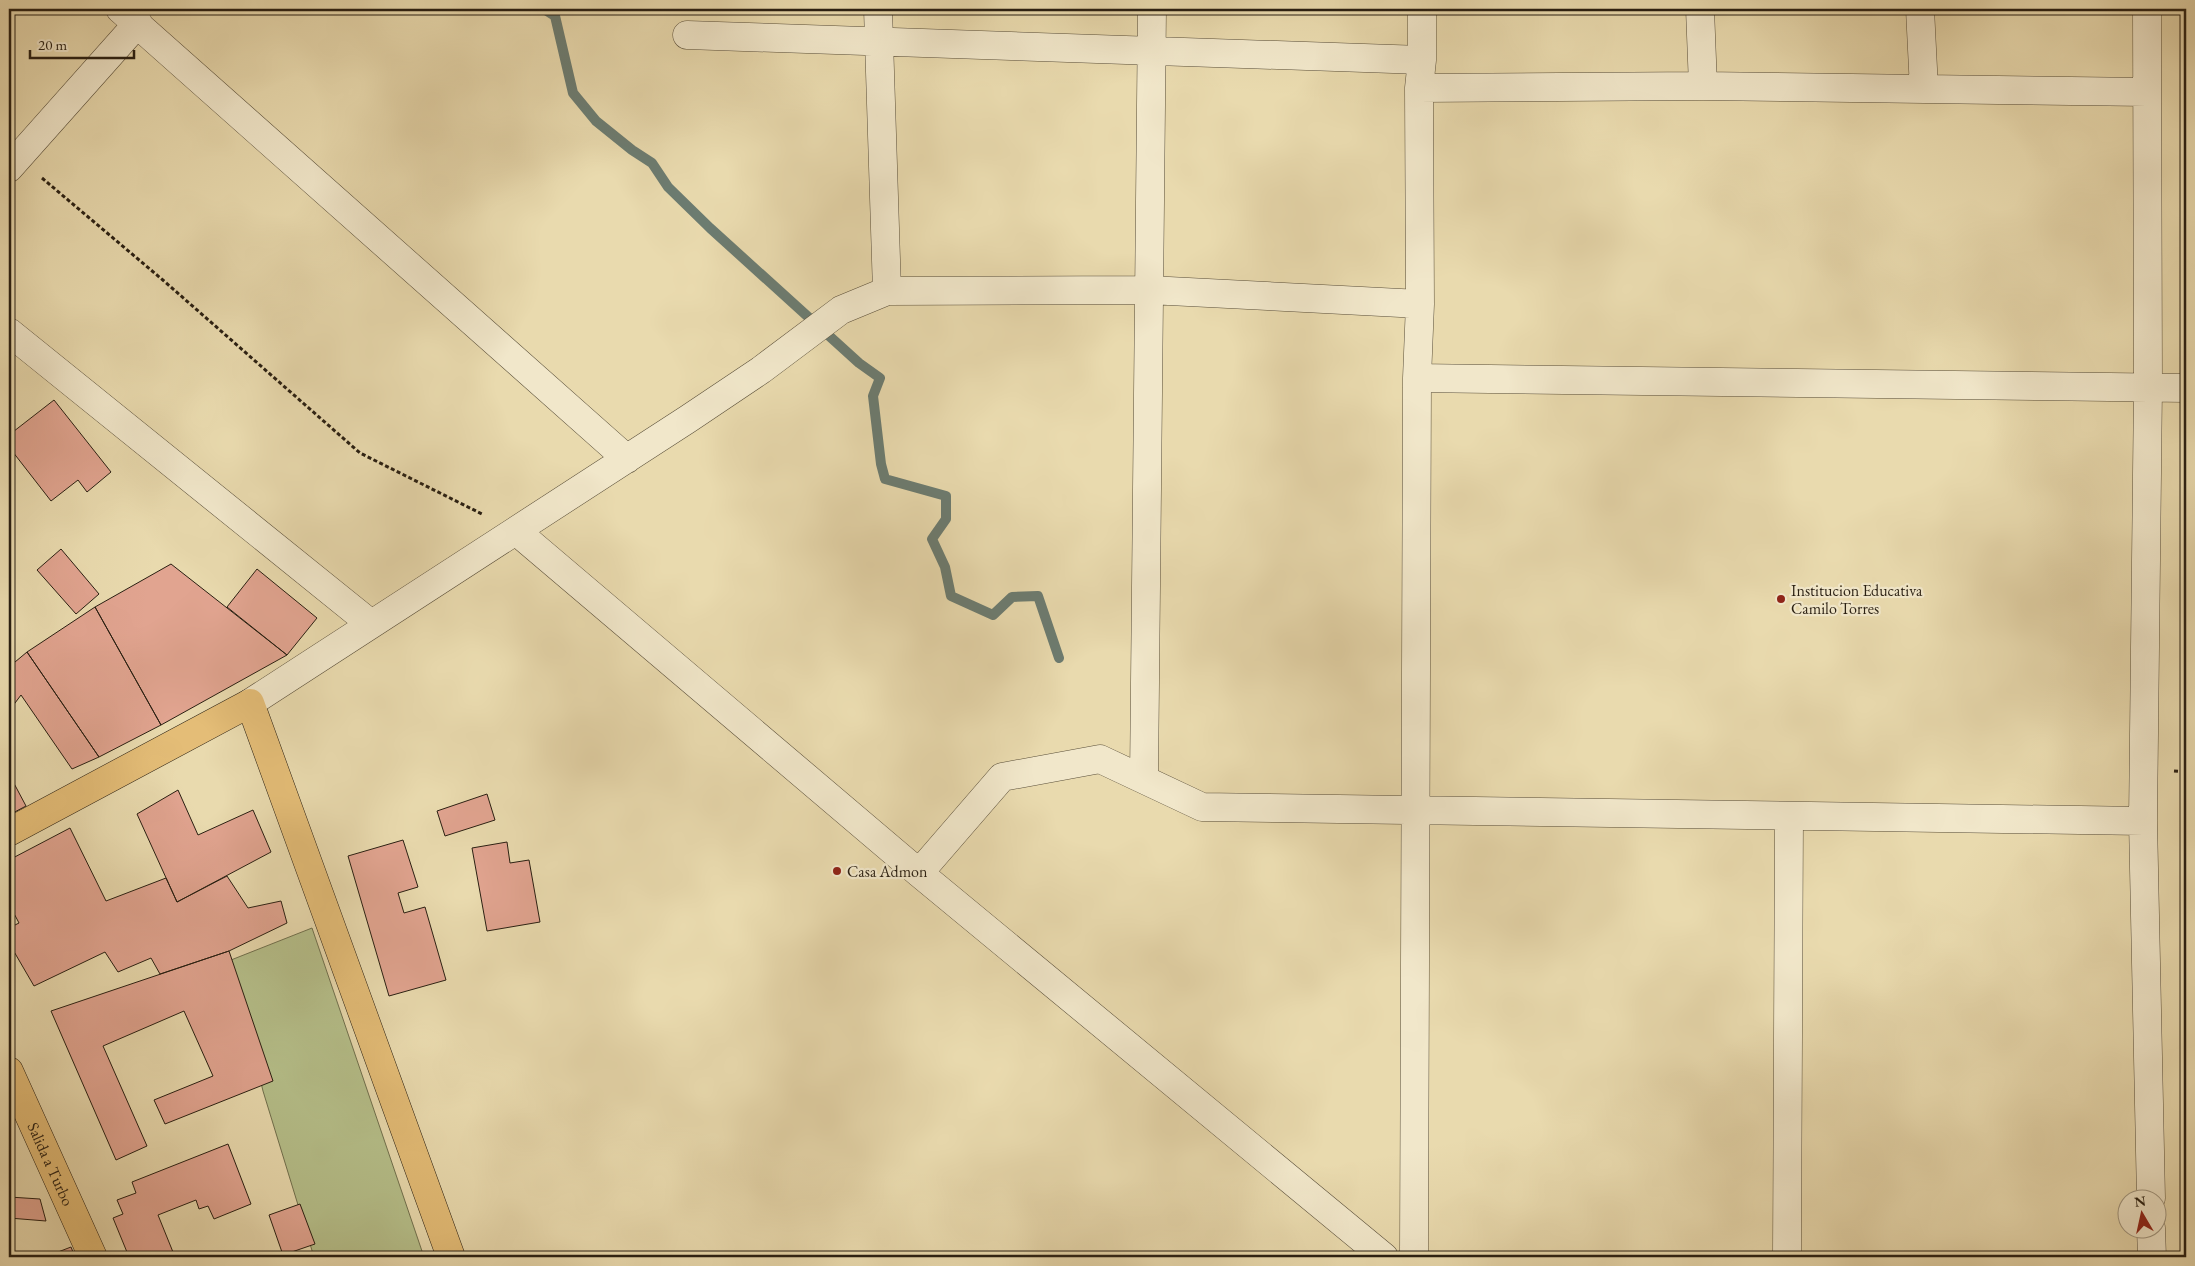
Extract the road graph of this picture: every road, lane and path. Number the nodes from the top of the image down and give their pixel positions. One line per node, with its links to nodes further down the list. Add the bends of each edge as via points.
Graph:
1 (878, 9): 9 (street)
2 (1152, 9): 10 (street)
3 (1422, 9): 11 (street)
4 (1700, 9): 12 (street)
5 (1920, 9): 14 (street)
6 (2147, 9): 15 (street)
7 (129, 16): 16 (street); 24 (street)
8 (687, 35): 9 (street)
9 (878, 41): 10 (street); 18 (street)
10 (1151, 51): 11 (street); 17 (street)
11 (1422, 60): 13 (street)
12 (1703, 86): 13 (street); 14 (street)
13 (1419, 88): 19 (street)
14 (1924, 90): 15 (street)
15 (2147, 92): 22 (street)
16 (13, 162): 25 (path, via 164,281 360,453)
17 (1149, 290): 18 (street); 19 (street); 28 (street)
18 (887, 291): 24 (street, via 841,310 761,370)
19 (1420, 304): 21 (street)
20 (9, 332): 26 (street)
21 (1417, 378): 22 (street); 29 (street)
22 (2148, 388): 23 (street); 31 (street)
23 (2186, 388)
24 (626, 459): 25 (street)
25 (516, 531): 26 (street); 33 (street)
26 (371, 624): 27 (street)
27 (250, 703): 32 (main road); 38 (main road)
28 (1144, 779): 29 (street, via 1202,806); 33 (street, via 1100,759 1002,777)
29 (1415, 810): 30 (street); 40 (street)
30 (1789, 816): 31 (street); 41 (street)
31 (2143, 821): 35 (street)
32 (9, 832)
33 (919, 873): 39 (street)
34 (9, 1071): 37 (main road, Salida a Turbo)
35 (2151, 1188)
36 (2152, 1238): 42 (street)
37 (93, 1257)
38 (451, 1257)
39 (1384, 1257)
40 (1414, 1257)
41 (1787, 1257)
42 (2152, 1257)

